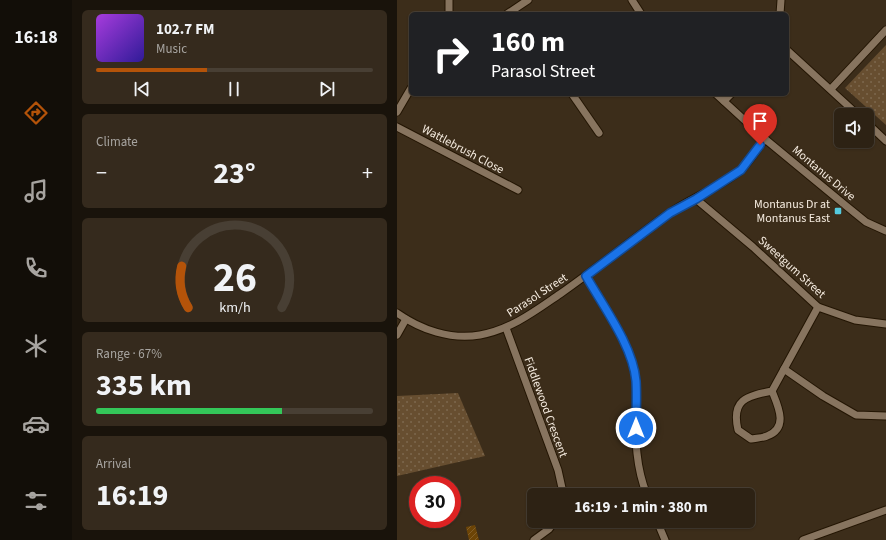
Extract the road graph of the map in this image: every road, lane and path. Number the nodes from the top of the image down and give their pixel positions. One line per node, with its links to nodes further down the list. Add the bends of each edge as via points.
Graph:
1 (449, 0): 5 (street)
2 (528, 0): 6 (street)
3 (632, 0): 7 (street)
4 (781, 0): 8 (street)
5 (449, 12)
6 (513, 12)
7 (640, 12)
8 (780, 12)
9 (886, 30): 11 (street)
10 (789, 52): 11 (street)
11 (831, 89): 17 (street)
12 (409, 91): 18 (street)
13 (573, 96): 21 (street)
14 (718, 96): 16 (street, Montanus Drive)
15 (729, 96): 16 (street)
16 (724, 101): 22 (street, Montanus Drive)
17 (851, 108)
18 (397, 112)
19 (397, 126): 24 (street, Wattlebrush Close)
20 (874, 130): 23 (street)
21 (599, 133)
22 (765, 139): 25 (street, Parasol Street, via 741,170); 26 (street, Montanus Drive, via 867,222)
23 (886, 141)
24 (518, 190)
25 (696, 199): 27 (street, Parasol Street, via 670,213); 28 (street, Sweetgum Street)
26 (886, 231)
27 (586, 276): 32 (street, Parasol Street, via 522,320); 38 (street, via 630,357 636,380 635,443)
28 (819, 306): 31 (street, Sweetgum Street, via 855,320); 34 (street)
29 (397, 313): 30 (street, Parasol Street)
30 (406, 320): 32 (street, Parasol Street, via 438,332 463,336 481,335); 33 (street)
31 (886, 324)
32 (506, 328): 37 (street, Fiddlewood Crescent)
33 (397, 335)
34 (784, 369): 35 (street); 36 (street, via 856,415)
35 (772, 391): 35 (street, via 781,411 779,426 768,436 751,439 738,430 735,416 739,405 754,394)
36 (886, 416)
37 (563, 488)
38 (644, 488)
39 (886, 510): 44 (street)
40 (550, 528): 42 (street)
41 (660, 528): 43 (street)
42 (534, 540)
43 (665, 540)
44 (803, 540)

